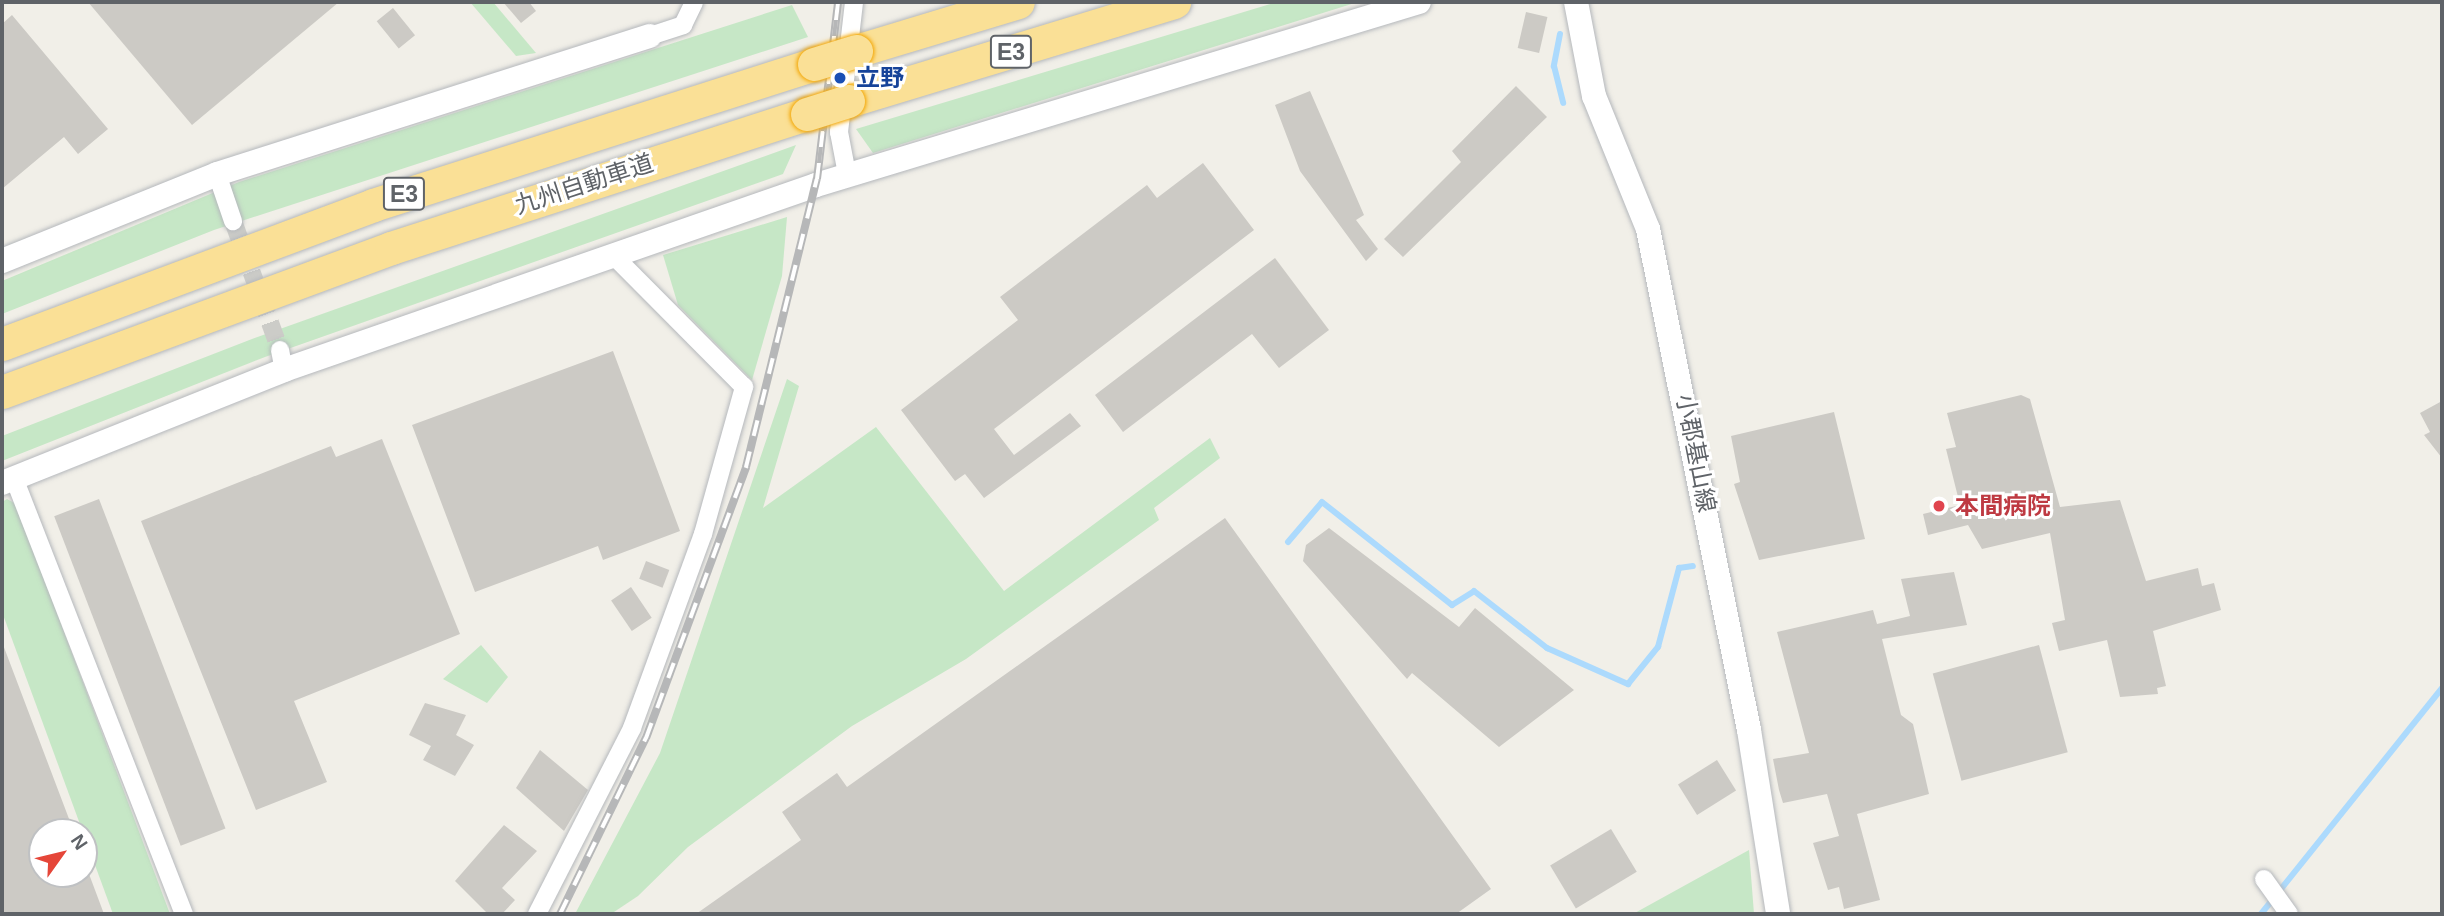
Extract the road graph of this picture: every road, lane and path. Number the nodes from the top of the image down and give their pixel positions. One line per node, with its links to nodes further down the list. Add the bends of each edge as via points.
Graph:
1 (694, 2): 7 (street, via 684,25)
2 (854, 2): 9 (street, via 839,132)
3 (1018, 2): 13 (highway, 九州自動車道 / E3, bridge, via 373,205)
4 (1174, 2): 14 (highway, 九州自動車道 / E3, bridge, via 351,261)
5 (1419, 2): 9 (street)
6 (1576, 2): 19 (street, 小郡基山線, via 1594,96 1648,229 1752,743)
7 (650, 36): 8 (street)
8 (217, 174): 10 (street); 12 (street)
9 (847, 174): 11 (street)
10 (233, 220)
11 (613, 255): 15 (street, via 282,360); 18 (street, via 744,387 703,534 632,728)
12 (2, 261)
13 (2, 344)
14 (2, 392)
15 (8, 480): 17 (street)
16 (2264, 879): 20 (street)
17 (184, 914)
18 (537, 914)
19 (1778, 914)
20 (2290, 914)

